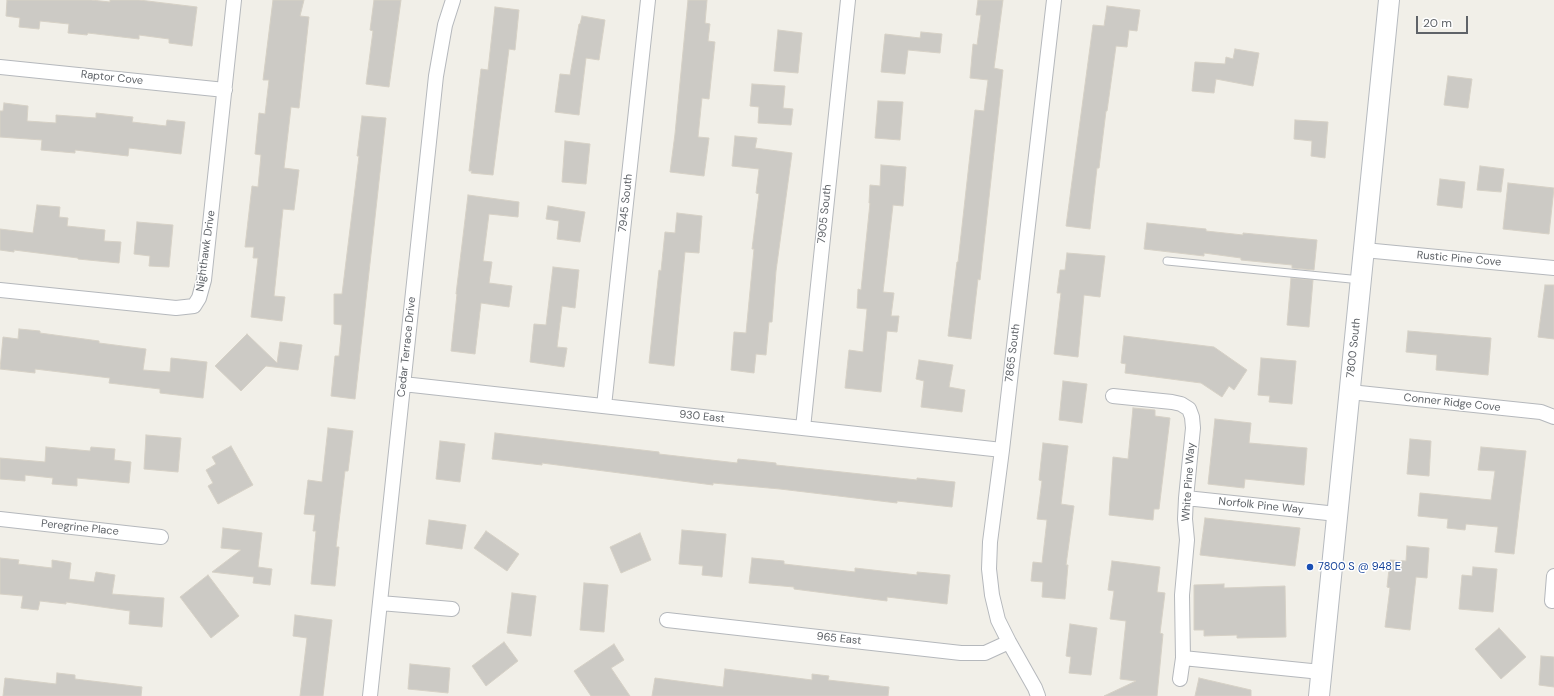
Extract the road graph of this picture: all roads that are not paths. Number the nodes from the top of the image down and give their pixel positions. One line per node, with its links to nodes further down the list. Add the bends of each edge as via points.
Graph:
1 (234, 0): 8 (street, Nighthawk Drive)
2 (453, 0): 14 (street, Cedar Terrace Drive, via 445,26 436,76)
3 (648, 0): 17 (street, 7945 South)
4 (848, 0): 19 (street, 7905 South)
5 (1054, 0): 20 (street, 7865 South)
6 (1389, 0): 9 (main road, 7800 South)
7 (0, 67): 8 (street, Raptor Cove)
8 (225, 90): 13 (street, Nighthawk Drive, via 204,280 194,306 166,308)
9 (1364, 250): 11 (street, Rustic Pine Cove); 12 (main road, 7800 South)
10 (1167, 261): 12 (lane)
11 (1554, 268)
12 (1361, 280): 15 (main road, 7800 South)
13 (0, 290)
14 (403, 384): 17 (street, 930 East); 27 (street, Cedar Terrace Drive)
15 (1350, 392): 18 (street, Conner Ridge Cove, via 1541,412); 22 (main road, 7800 South)
16 (1113, 396): 21 (street, White Pine Way, via 1172,402 1189,409 1193,428)
17 (604, 406): 19 (street, 930 East)
18 (1554, 417)
19 (803, 428): 20 (street, 930 East)
20 (1002, 450): 30 (street, 7865 South, via 989,569 998,620)
21 (1186, 498): 22 (street, Norfolk Pine Way); 31 (street, White Pine Way, via 1187,540 1182,595)
22 (1337, 514): 32 (main road, 7800 South)
23 (0, 519): 24 (street, Peregrine Place)
24 (161, 537)
25 (1554, 576): 26 (street)
26 (1552, 601)
27 (380, 603): 28 (street); 34 (street, Cedar Terrace Drive)
28 (452, 609)
29 (667, 620): 30 (street, 965 East, via 961,653 986,653)
30 (1008, 642): 35 (street, 7865 South)
31 (1183, 658): 32 (street); 33 (street, White Pine Way)
32 (1321, 672): 36 (main road, 7800 South)
33 (1180, 679)
34 (370, 696)
35 (1038, 696)
36 (1319, 696)

